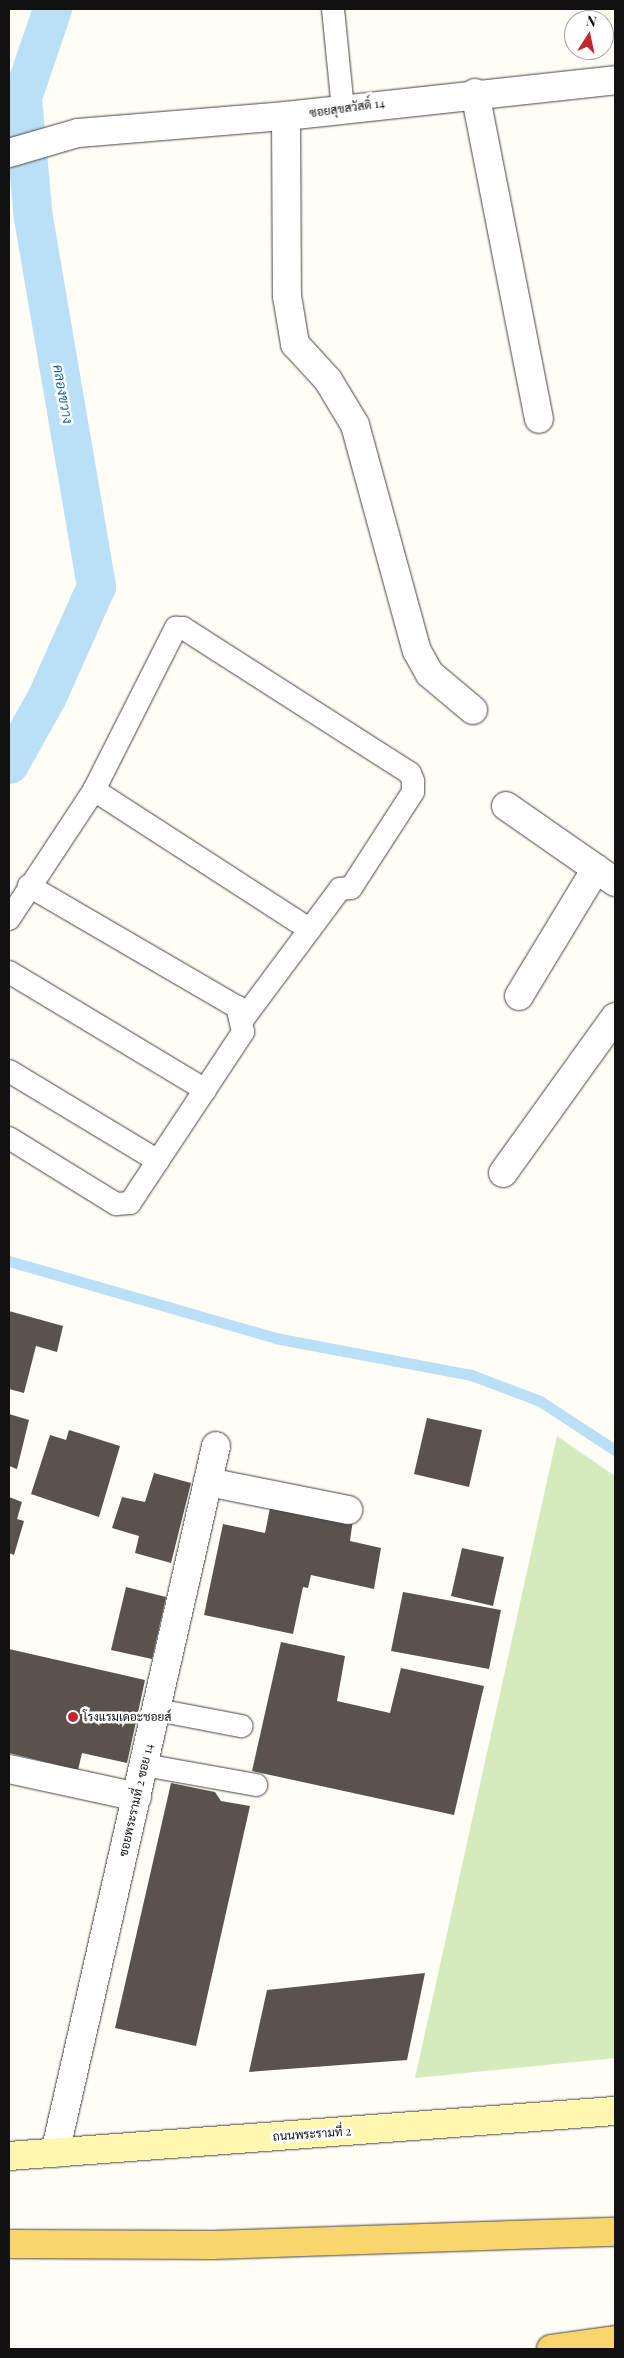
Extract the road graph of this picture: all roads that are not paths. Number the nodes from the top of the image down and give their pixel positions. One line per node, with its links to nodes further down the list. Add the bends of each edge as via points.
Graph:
1 (332, 9): 4 (lane)
2 (615, 80): 3 (street, ซอยสุขสวัสดิ์ 14)
3 (475, 93): 4 (street, ซอยสุขสวัสดิ์ 14); 7 (street)
4 (343, 109): 5 (street, ซอยสุขสวัสดิ์ 14)
5 (286, 116): 6 (street, ซอยสุขสวัสดิ์ 14, via 78,133); 8 (street, via 288,296 295,344 328,380 355,425 417,651 430,674)
6 (9, 154)
7 (539, 419)
8 (473, 710)
9 (94, 790): 12 (lane); 14 (lane); 14 (lane, via 176,628 190,632 410,773 413,792 352,888 340,890)
10 (506, 806): 11 (street)
11 (606, 876): 16 (street)
12 (29, 886): 13 (lane); 18 (lane, via 238,1007)
13 (9, 919)
14 (310, 930): 18 (lane)
15 (9, 972): 20 (lane)
16 (519, 996)
17 (615, 1017): 23 (street)
18 (243, 1019): 20 (lane, via 243,1032)
19 (9, 1071): 22 (lane)
20 (205, 1090): 22 (lane)
21 (9, 1138): 22 (lane, via 123,1206 130,1203)
22 (158, 1161)
23 (503, 1173)
24 (216, 1446): 25 (street, ซอยพระรามที่ 2 ซอย 14)
25 (208, 1482): 26 (street); 27 (street, ซอยพระรามที่ 2 ซอย 14)
26 (348, 1510)
27 (157, 1710): 28 (lane); 29 (street, ซอยพระรามที่ 2 ซอย 14)
28 (241, 1726)
29 (144, 1765): 31 (lane); 32 (street, ซอยพระรามที่ 2 ซอย 14)
30 (9, 1770): 32 (street)
31 (256, 1785)
32 (137, 1797): 34 (street, ซอยพระรามที่ 2 ซอย 14)
33 (615, 2110): 34 (main road, ถนนพระรามที่ 2)
34 (55, 2153): 35 (main road, ถนนพระรามที่ 2)
35 (9, 2156)
36 (615, 2232): 37 (main road, via 213,2245)
37 (9, 2244)
38 (615, 2340): 39 (main road)
39 (551, 2349)

